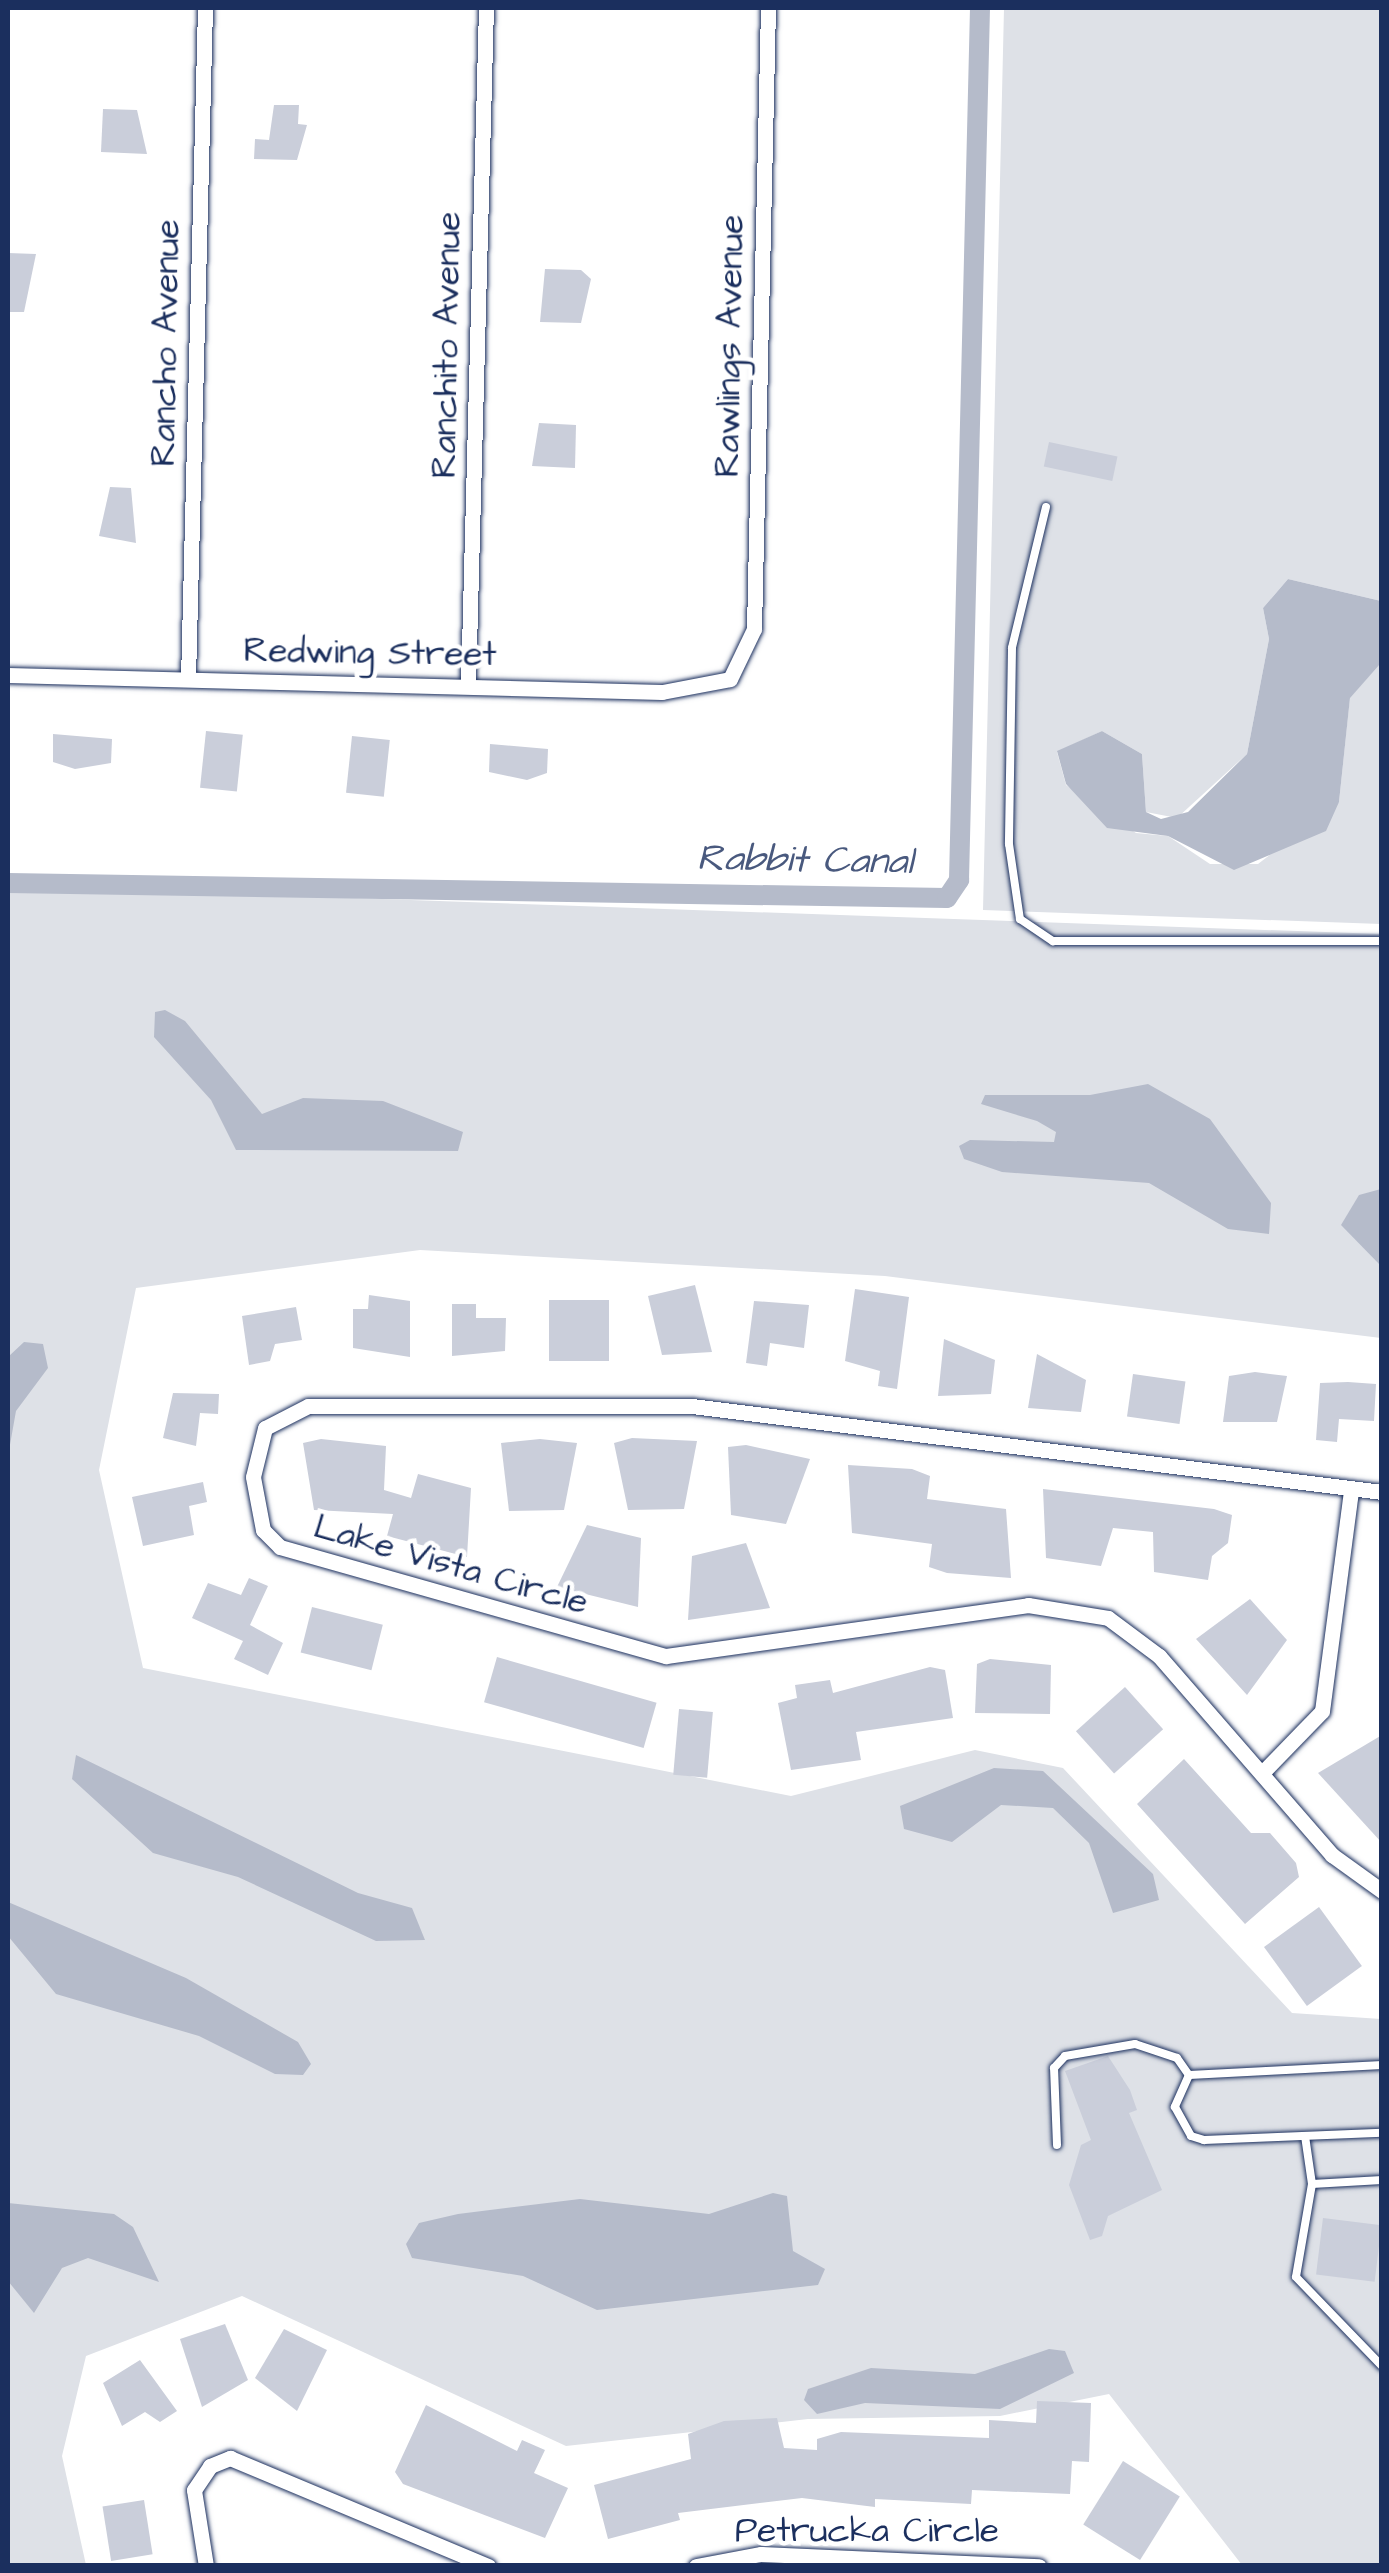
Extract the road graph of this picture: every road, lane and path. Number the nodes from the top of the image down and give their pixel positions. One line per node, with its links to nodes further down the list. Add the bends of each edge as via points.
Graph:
1 (205, 8): 6 (street, Rancho Avenue)
2 (486, 8): 8 (street, Ranchito Avenue)
3 (768, 8): 7 (street, Rawlings Avenue, via 754,629)
4 (1046, 507): 9 (lane, via 1012,648 1010,844 1020,919 1053,941)
5 (8, 675): 6 (street, Redwing Street)
6 (188, 679): 8 (street, Redwing Street)
7 (730, 679): 8 (street, Redwing Street, via 686,692)
8 (468, 684)
9 (1382, 941)
10 (1350, 1492): 11 (street, Lake Vista Circle); 12 (street, via 1322,1711); 12 (street, Lake Vista Circle, via 692,1406 308,1406 264,1428 254,1453 255,1507 280,1546 666,1656 1028,1605 1108,1618 1159,1656)
11 (1382, 1492)
12 (1262, 1774): 13 (street, Lake Vista Circle, via 1332,1854)
13 (1382, 1890)
14 (1382, 2064): 15 (lane)
15 (1189, 2075): 17 (lane, via 1175,2107 1191,2136); 18 (lane, via 1177,2058 1135,2044 1065,2056 1054,2068)
16 (1382, 2133): 17 (lane)
17 (1305, 2136): 20 (lane)
18 (1057, 2145)
19 (1382, 2180): 20 (lane)
20 (1312, 2184): 21 (lane, via 1296,2278)
21 (1382, 2366)
22 (206, 2566): 23 (street, via 194,2490 210,2466 230,2458)
23 (488, 2566)
24 (696, 2566): 25 (street, Petrucka Circle, via 761,2554)
25 (1038, 2566)

